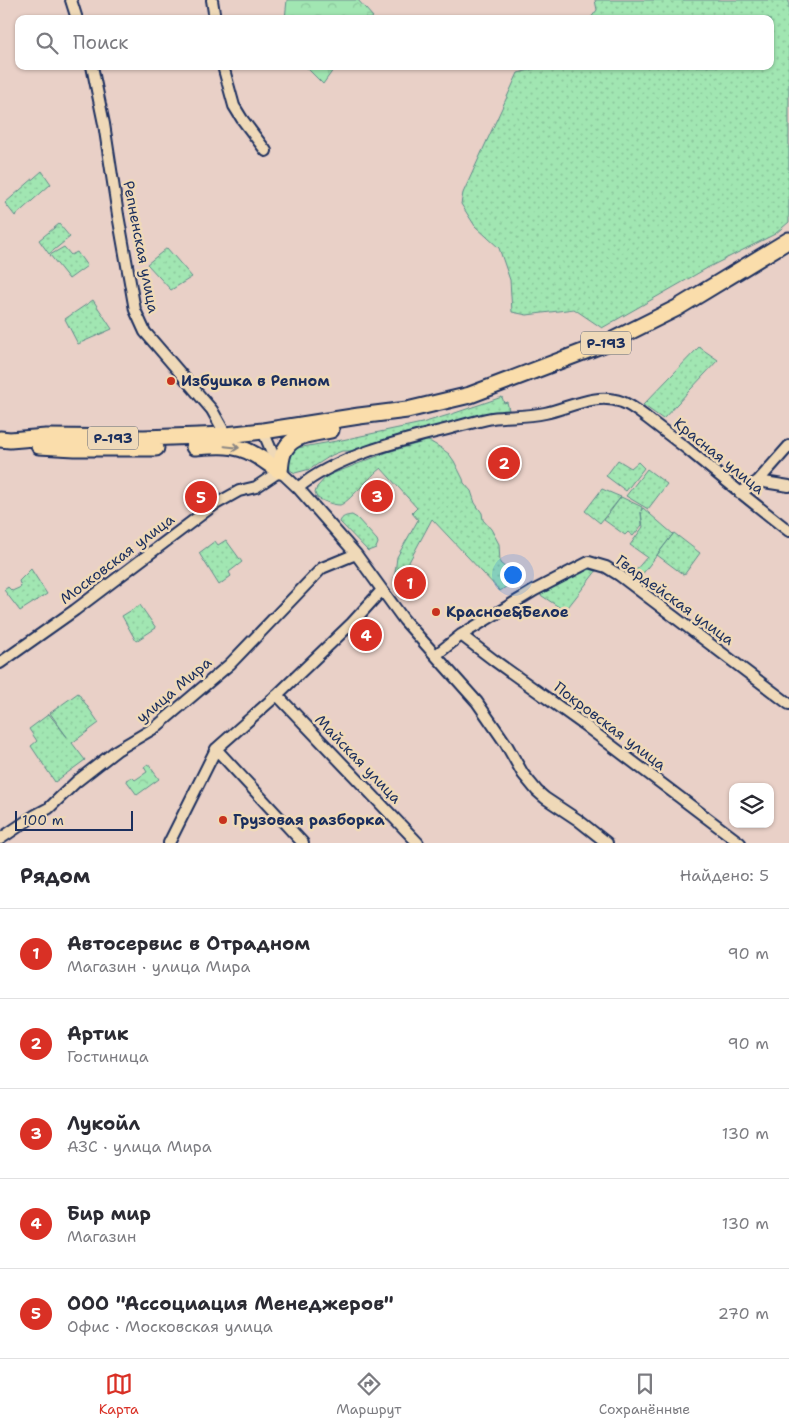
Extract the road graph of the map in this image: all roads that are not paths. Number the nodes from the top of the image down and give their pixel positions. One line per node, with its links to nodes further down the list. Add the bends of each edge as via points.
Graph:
1 (71, 0): 3 (street)
2 (212, 0): 4 (street)
3 (76, 15)
4 (214, 15)
5 (93, 70): 11 (street, Репненская улица, via 135,310 145,332 212,410)
6 (224, 70): 7 (street, via 234,106)
7 (266, 151)
8 (789, 240): 9 (highway, Р-193, via 677,308 609,342 470,395)
9 (407, 410): 10 (highway, Р-193); 14 (highway, via 302,436 285,448)
10 (263, 431): 11 (highway, Р-193); 14 (street)
11 (226, 435): 12 (highway, Р-193)
12 (5, 439): 14 (highway, one-way to 14, via 29,445 75,448 236,447)
13 (789, 446): 15 (street)
14 (280, 471): 17 (street); 24 (street, Московская улица, via 256,487 239,491 214,505)
15 (758, 481): 16 (street); 18 (street)
16 (789, 486)
17 (298, 488): 18 (street, Красная улица, via 332,466 429,434 492,418 544,414 610,399 630,406); 20 (street)
18 (740, 492): 19 (street, Красная улица)
19 (789, 531)
20 (356, 554): 21 (street); 28 (street, улица Мира, via 322,568 230,664 156,727 117,750 49,808)
21 (382, 590): 23 (street); 25 (street)
22 (461, 635): 23 (street, Гвардейская улица); 26 (street, Гвардейская улица, via 589,562 619,575); 33 (street, Покровская улица)
23 (436, 655): 32 (street, via 480,706 537,791)
24 (0, 663)
25 (277, 695): 27 (street); 31 (street, Майская улица)
26 (789, 704)
27 (216, 749): 29 (street); 30 (street)
28 (0, 839)
29 (169, 843)
30 (302, 843)
31 (418, 843)
32 (608, 843)
33 (740, 843)

